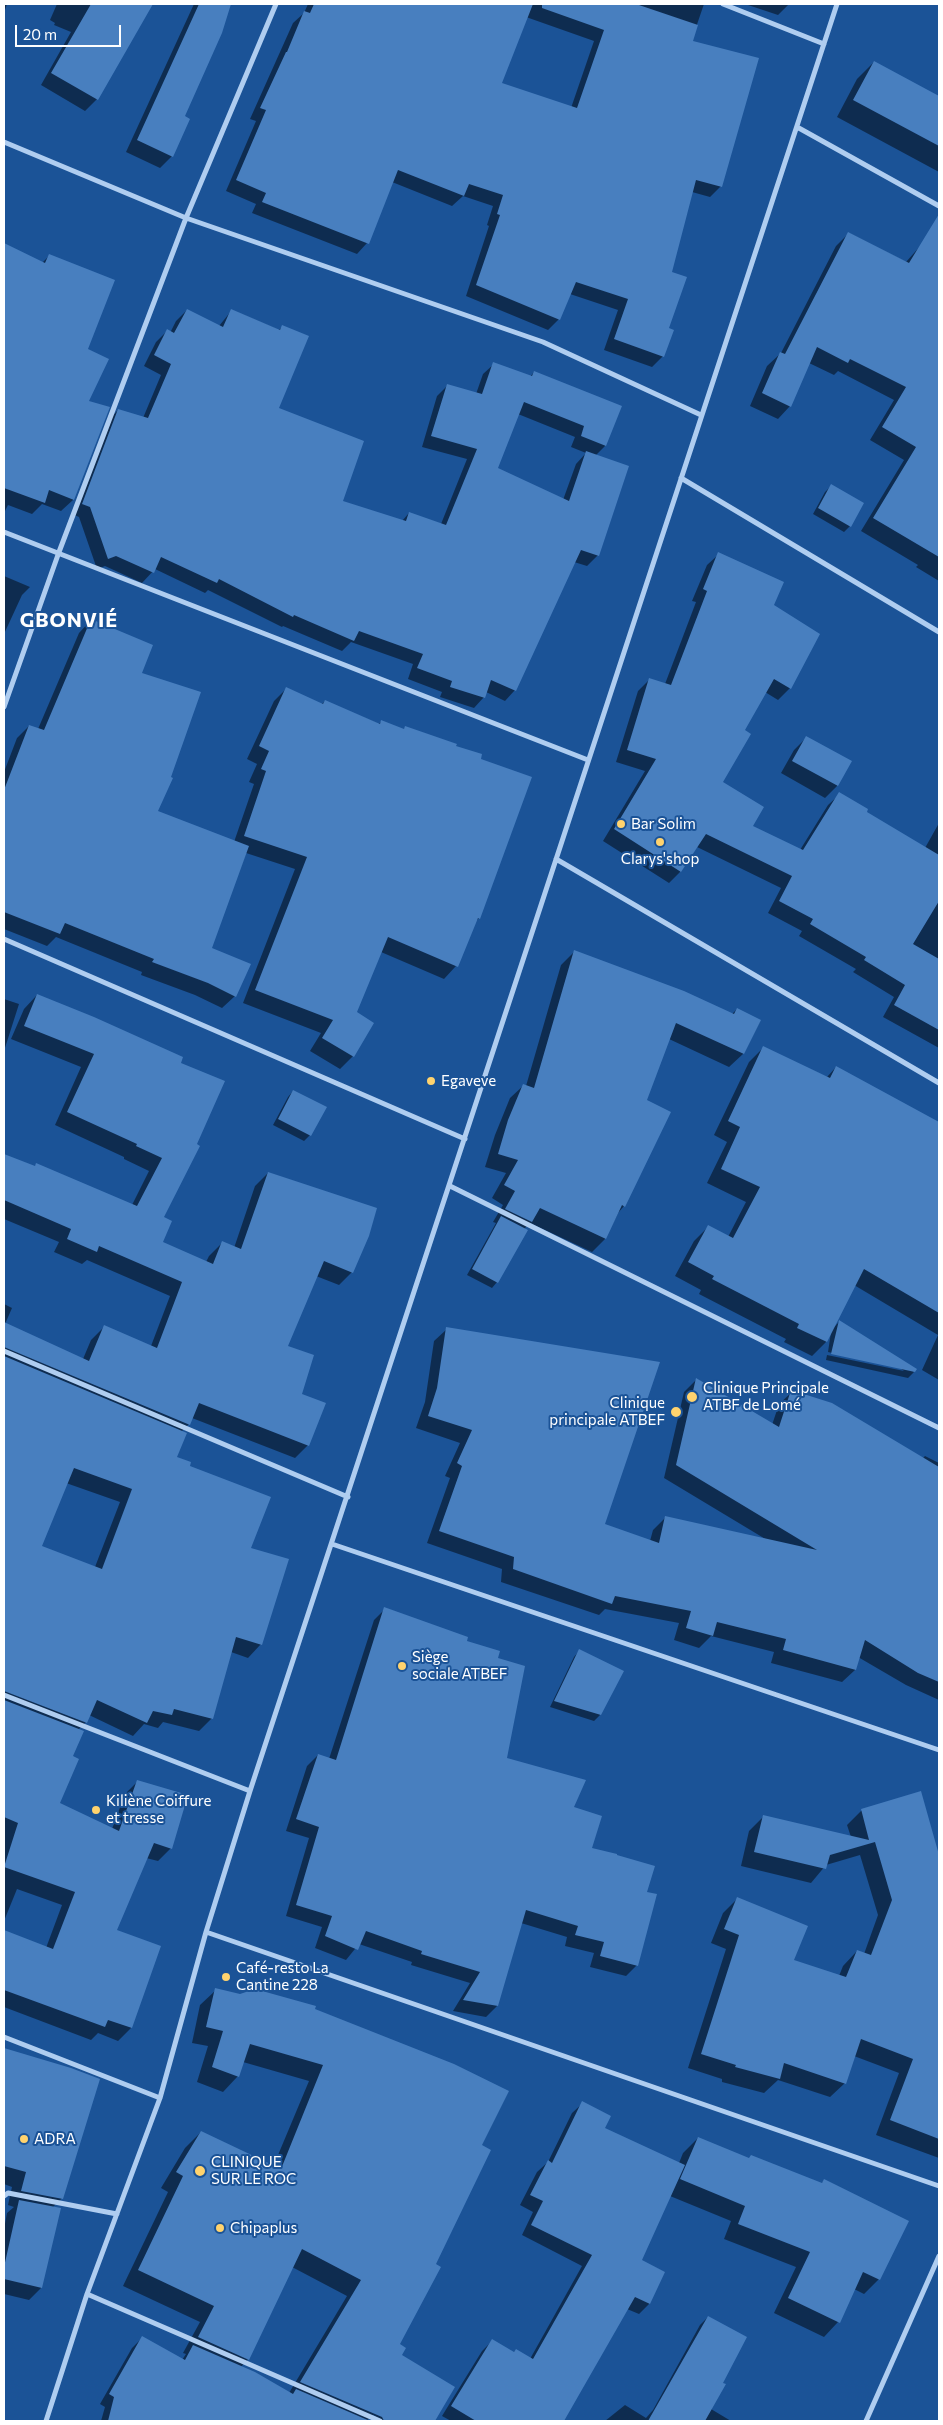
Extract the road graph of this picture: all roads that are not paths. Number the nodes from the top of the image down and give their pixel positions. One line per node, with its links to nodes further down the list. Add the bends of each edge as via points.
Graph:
1 (276, 4): 8 (street)
2 (723, 4): 4 (street)
3 (837, 4): 4 (street)
4 (824, 44): 5 (street)
5 (797, 127): 7 (street); 9 (street)
6 (4, 142): 8 (street)
7 (939, 206)
8 (186, 218): 9 (street, via 543,342); 12 (street)
9 (701, 415): 10 (street)
10 (681, 478): 13 (street); 15 (street)
11 (4, 532): 12 (street)
12 (59, 552): 14 (street); 15 (street)
13 (939, 632)
14 (4, 707)
15 (588, 760): 16 (street)
16 (556, 859): 18 (street); 19 (street)
17 (4, 939): 19 (street)
18 (939, 1083)
19 (465, 1139): 20 (street)
20 (450, 1186): 22 (street); 23 (street)
21 (4, 1351): 23 (street)
22 (939, 1428)
23 (348, 1497): 24 (street)
24 (332, 1544): 26 (street); 27 (street)
25 (4, 1695): 27 (street)
26 (939, 1750)
27 (250, 1791): 28 (street)
28 (206, 1932): 30 (street); 31 (street)
29 (4, 2037): 30 (street)
30 (160, 2098): 33 (street)
31 (939, 2186)
32 (4, 2196): 33 (street, via 8,2192)
33 (117, 2214): 35 (street)
34 (939, 2256): 38 (street)
35 (87, 2294): 36 (street); 37 (street)
36 (46, 2421)
37 (380, 2421)
38 (866, 2421)

